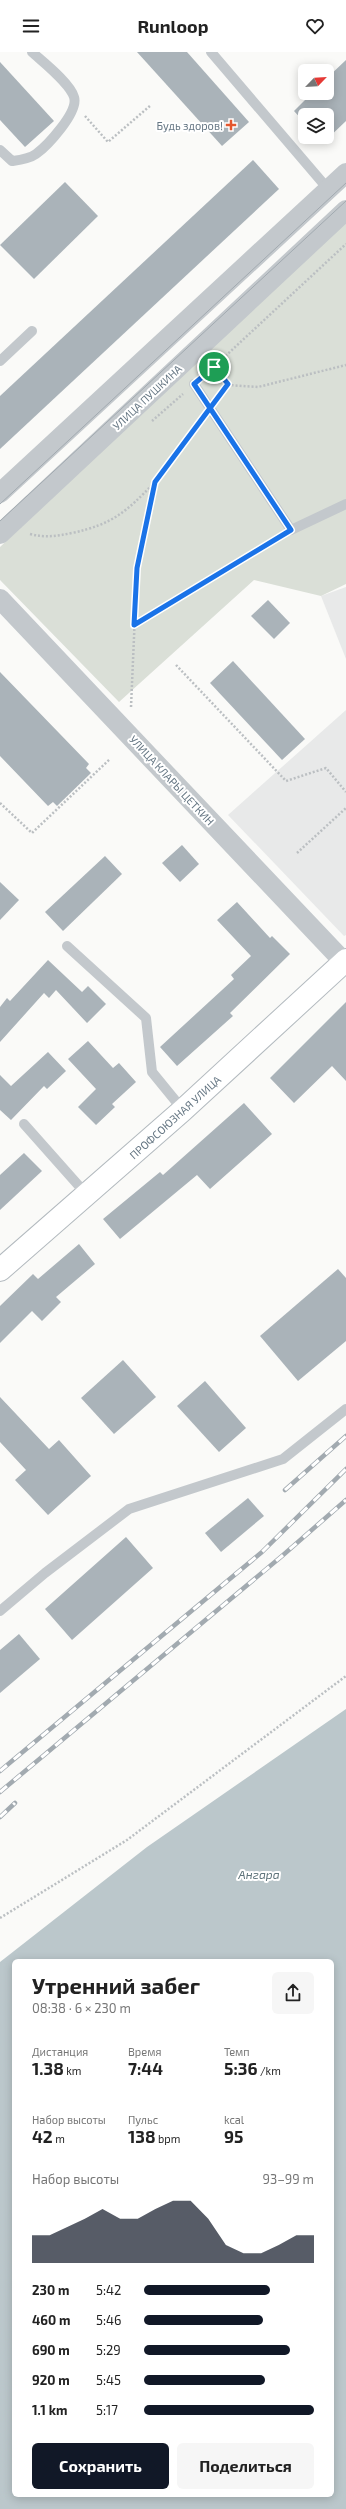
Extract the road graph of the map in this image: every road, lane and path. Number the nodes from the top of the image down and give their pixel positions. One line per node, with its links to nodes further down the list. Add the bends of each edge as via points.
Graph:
1 (32, 52): 3 (lane, via 67,85 74,97)
2 (211, 52): 7 (lane)
3 (74, 103): 4 (path, via 108,142); 5 (lane, via 66,123 36,154 12,161)
4 (151, 105)
5 (0, 150)
6 (346, 173): 7 (street)
7 (328, 189): 19 (street)
8 (346, 210): 22 (street, УЛИЦА ПУШКИНА)
9 (346, 244): 14 (path)
10 (32, 330): 12 (lane)
11 (207, 359): 14 (path)
12 (0, 361)
13 (346, 365): 16 (path, via 258,387)
14 (214, 367): 15 (path); 16 (path)
15 (194, 384): 17 (lane)
16 (228, 384): 17 (path)
17 (210, 408): 18 (path); 21 (lane)
18 (155, 482): 23 (path, via 130,508 103,525 52,537); 25 (path, via 137,568)
19 (0, 492)
20 (346, 504): 21 (lane)
21 (291, 530): 25 (path)
22 (0, 534)
23 (30, 534)
24 (0, 599): 27 (street, УЛИЦА КЛАРЫ ЦЕТКИН)
25 (134, 625): 27 (path)
26 (176, 665): 29 (path, via 286,781 326,768)
27 (130, 736): 34 (street, УЛИЦА КЛАРЫ ЦЕТКИН)
28 (110, 759): 30 (path, via 32,833)
29 (346, 792)
30 (0, 803)
31 (346, 808): 32 (path)
32 (297, 853)
33 (67, 946): 35 (lane, via 146,1018 152,1072)
34 (345, 961): 35 (street, ПРОФСОЮЗНАЯ УЛИЦА)
35 (183, 1110): 37 (street, ПРОФСОЮЗНАЯ УЛИЦА)
36 (24, 1124): 37 (lane)
37 (87, 1195): 38 (street, ПРОФСОЮЗНАЯ УЛИЦА)
38 (0, 1270)
39 (346, 1409): 40 (lane, via 283,1459 129,1509)
40 (0, 1611)
41 (346, 1676): 42 (path, via 127,1840)
42 (0, 1918)

